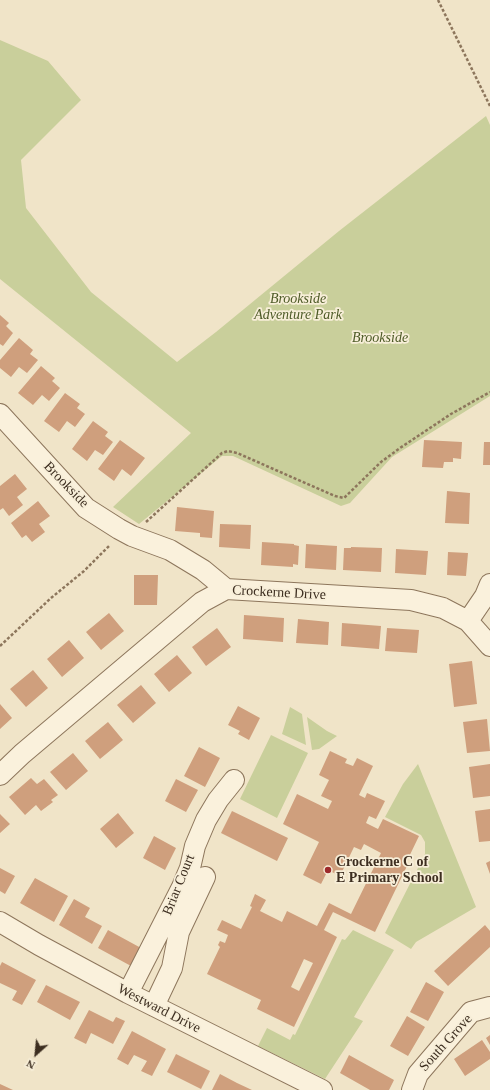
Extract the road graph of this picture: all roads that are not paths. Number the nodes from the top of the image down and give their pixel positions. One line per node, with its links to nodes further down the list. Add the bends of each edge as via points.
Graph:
1 (0, 414): 3 (street, Brookside, via 86,508 118,529 170,550 203,570)
2 (490, 584): 4 (street)
3 (226, 589): 4 (street, Crockerne Drive, via 411,600 443,608); 6 (street, Crockerne Drive, via 202,602)
4 (468, 621): 5 (street, Crockerne Drive)
5 (490, 646)
6 (0, 775)
7 (234, 780): 10 (street, Briar Court, via 206,820 182,887)
8 (205, 877): 11 (street, via 179,932 172,968)
9 (0, 922): 10 (street, Westward Drive)
10 (128, 993): 11 (street, Westward Drive)
11 (154, 1006): 13 (street, Westward Drive)
12 (490, 1007): 14 (street, South Grove, via 471,1012 418,1074)
13 (322, 1090)
14 (412, 1090)

